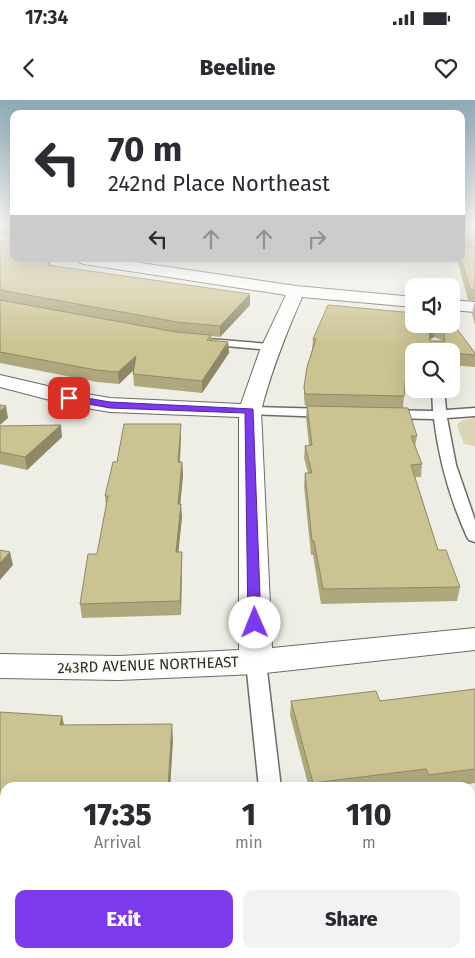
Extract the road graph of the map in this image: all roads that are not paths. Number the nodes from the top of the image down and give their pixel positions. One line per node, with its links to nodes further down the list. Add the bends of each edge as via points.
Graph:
1 (131, 266): 2 (street)
2 (296, 291): 3 (street); 7 (street)
3 (405, 301)
4 (460, 306): 5 (street)
5 (475, 307)
6 (196, 340): 7 (lane)
7 (270, 347): 10 (street)
8 (0, 381): 10 (street, via 110,405)
9 (439, 398): 14 (lane)
10 (250, 411): 12 (lane); 17 (street)
11 (475, 412): 14 (lane)
12 (345, 413)
13 (373, 414): 14 (lane)
14 (440, 416): 15 (lane, via 454,487)
15 (475, 538)
16 (475, 639): 17 (street, 243RD AVENUE NORTHEAST)
17 (256, 662): 18 (street, 243RD AVENUE NORTHEAST, via 127,667); 19 (lane)
18 (0, 666)
19 (269, 782)

